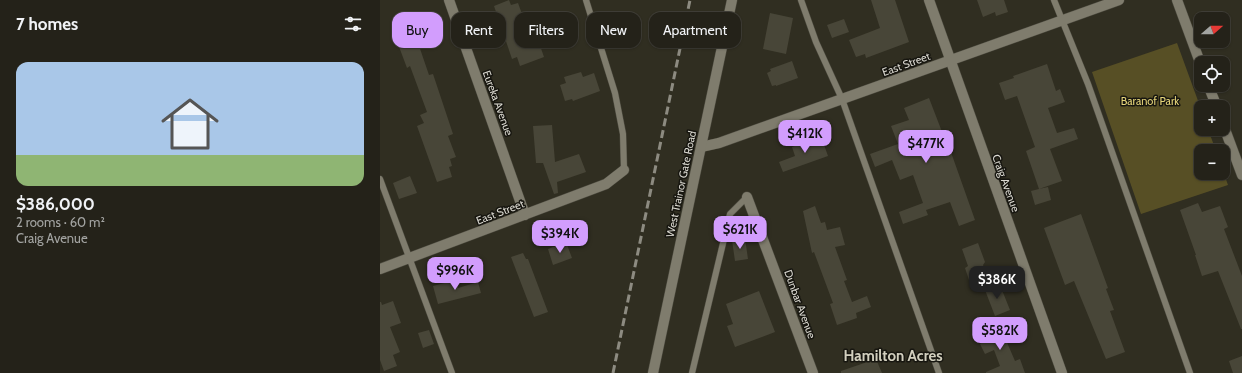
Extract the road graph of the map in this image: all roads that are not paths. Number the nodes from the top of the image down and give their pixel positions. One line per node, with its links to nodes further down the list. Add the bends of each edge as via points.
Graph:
1 (449, 0): 19 (street, Eureka Avenue)
2 (586, 0): 15 (lane, via 615,93 623,134)
3 (732, 0): 14 (street, West Trainor Gate Road)
4 (801, 0): 12 (lane, via 816,42)
5 (929, 0): 11 (street, Craig Avenue)
6 (1054, 0): 9 (lane)
7 (1119, 0): 9 (street, East Street)
8 (1177, 0): 10 (street)
9 (1062, 21): 11 (street, East Street); 28 (lane, via 1090,92)
10 (1198, 56)
11 (950, 61): 12 (street, East Street); 27 (street, Craig Avenue)
12 (842, 99): 14 (street, East Street, via 719,143); 26 (lane)
13 (1227, 136): 16 (street)
14 (701, 147): 23 (street, West Trainor Gate Road)
15 (624, 170): 19 (street, East Street, via 606,184)
16 (1242, 175)
17 (380, 179): 20 (lane)
18 (747, 197): 24 (lane, via 730,214); 25 (street, Dunbar Avenue)
19 (525, 215): 20 (street, East Street)
20 (408, 258): 21 (street, East Street); 22 (lane)
21 (380, 269)
22 (452, 373)
23 (653, 373)
24 (692, 373)
25 (812, 373)
26 (939, 373)
27 (1062, 373)
28 (1190, 373)

